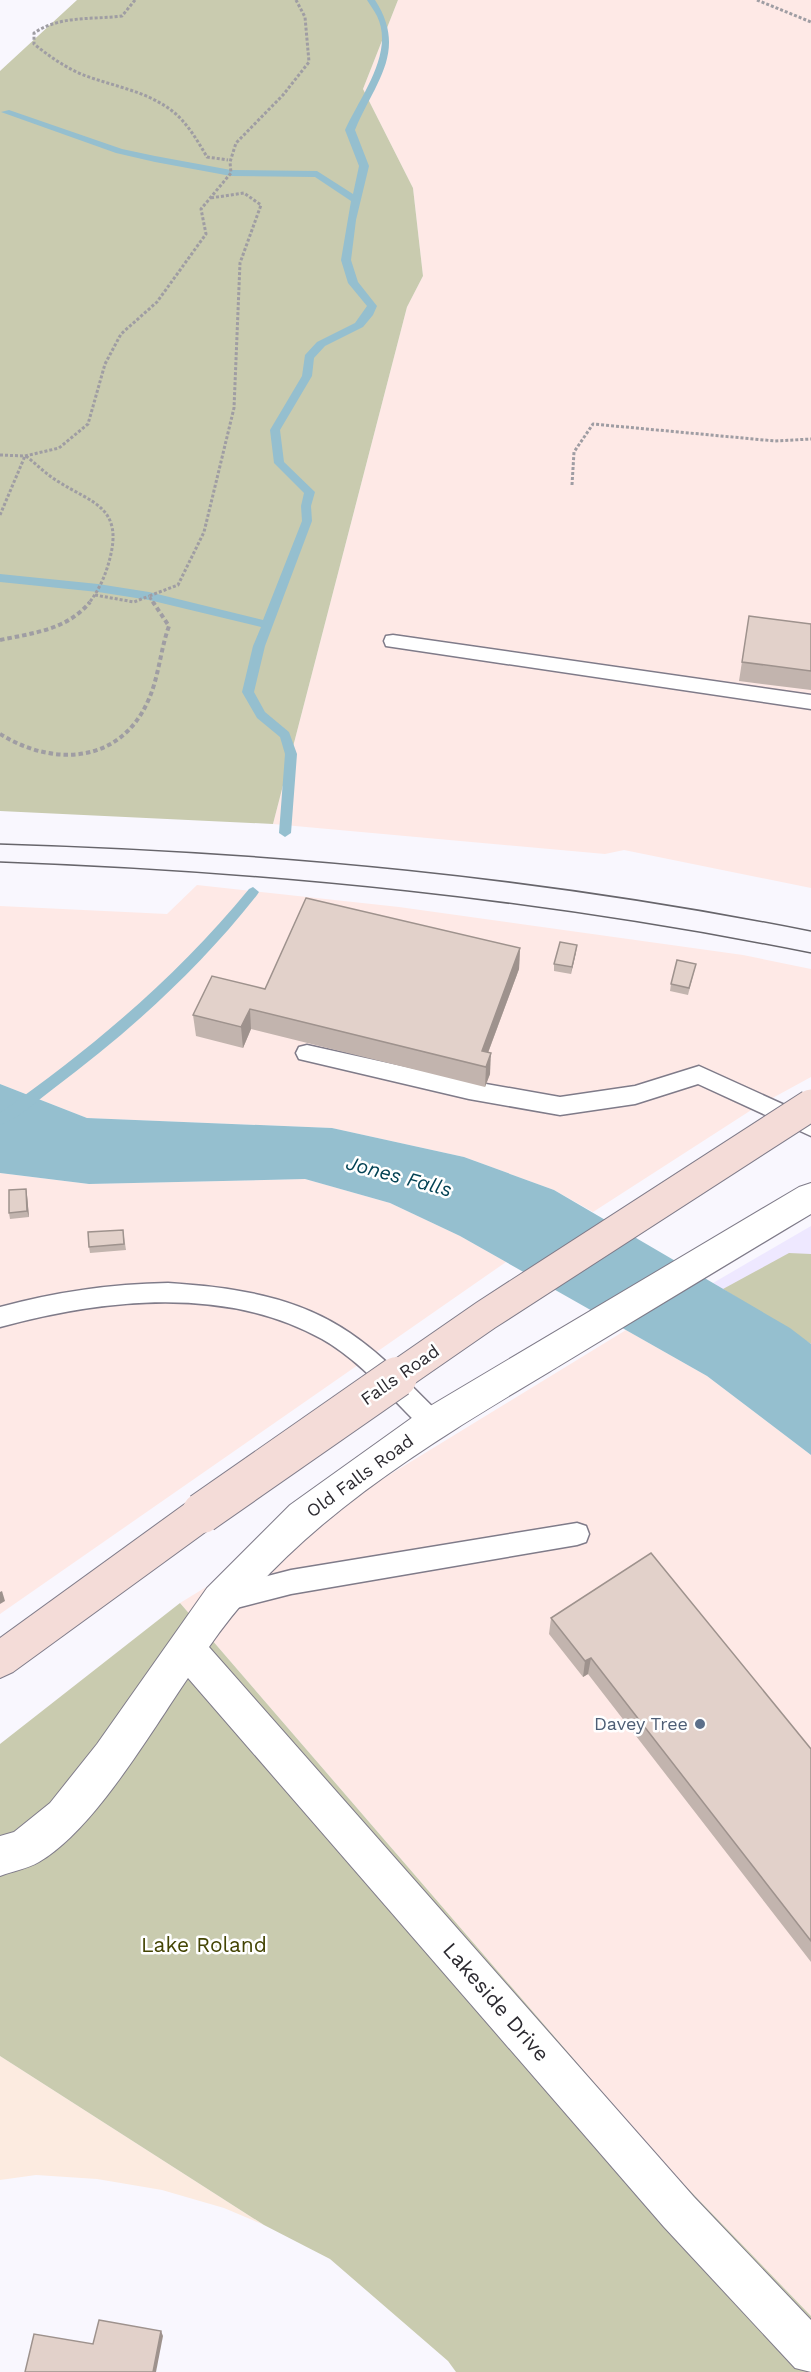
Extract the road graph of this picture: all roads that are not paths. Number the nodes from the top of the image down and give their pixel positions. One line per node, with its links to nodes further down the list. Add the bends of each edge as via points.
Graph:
1 (393, 641): 2 (lane)
2 (811, 702)
3 (307, 1053): 5 (lane, via 560,1106 635,1095 699,1075)
4 (811, 1104): 12 (main road, Falls Road, bridge, via 495,1309 202,1513)
5 (811, 1127)
6 (811, 1197): 8 (street, Old Falls Road)
7 (0, 1317): 8 (lane, via 80,1298 146,1293 268,1306 331,1332)
8 (433, 1423): 10 (street, Old Falls Road, via 303,1517)
9 (577, 1534): 10 (lane, via 322,1576)
10 (220, 1600): 11 (street, Old Falls Road)
11 (185, 1647): 13 (street, Old Falls Road, via 111,1757 64,1817 25,1848); 14 (street, Lakeside Drive, via 679,2212)
12 (0, 1660)
13 (0, 1856)
14 (811, 2352)

